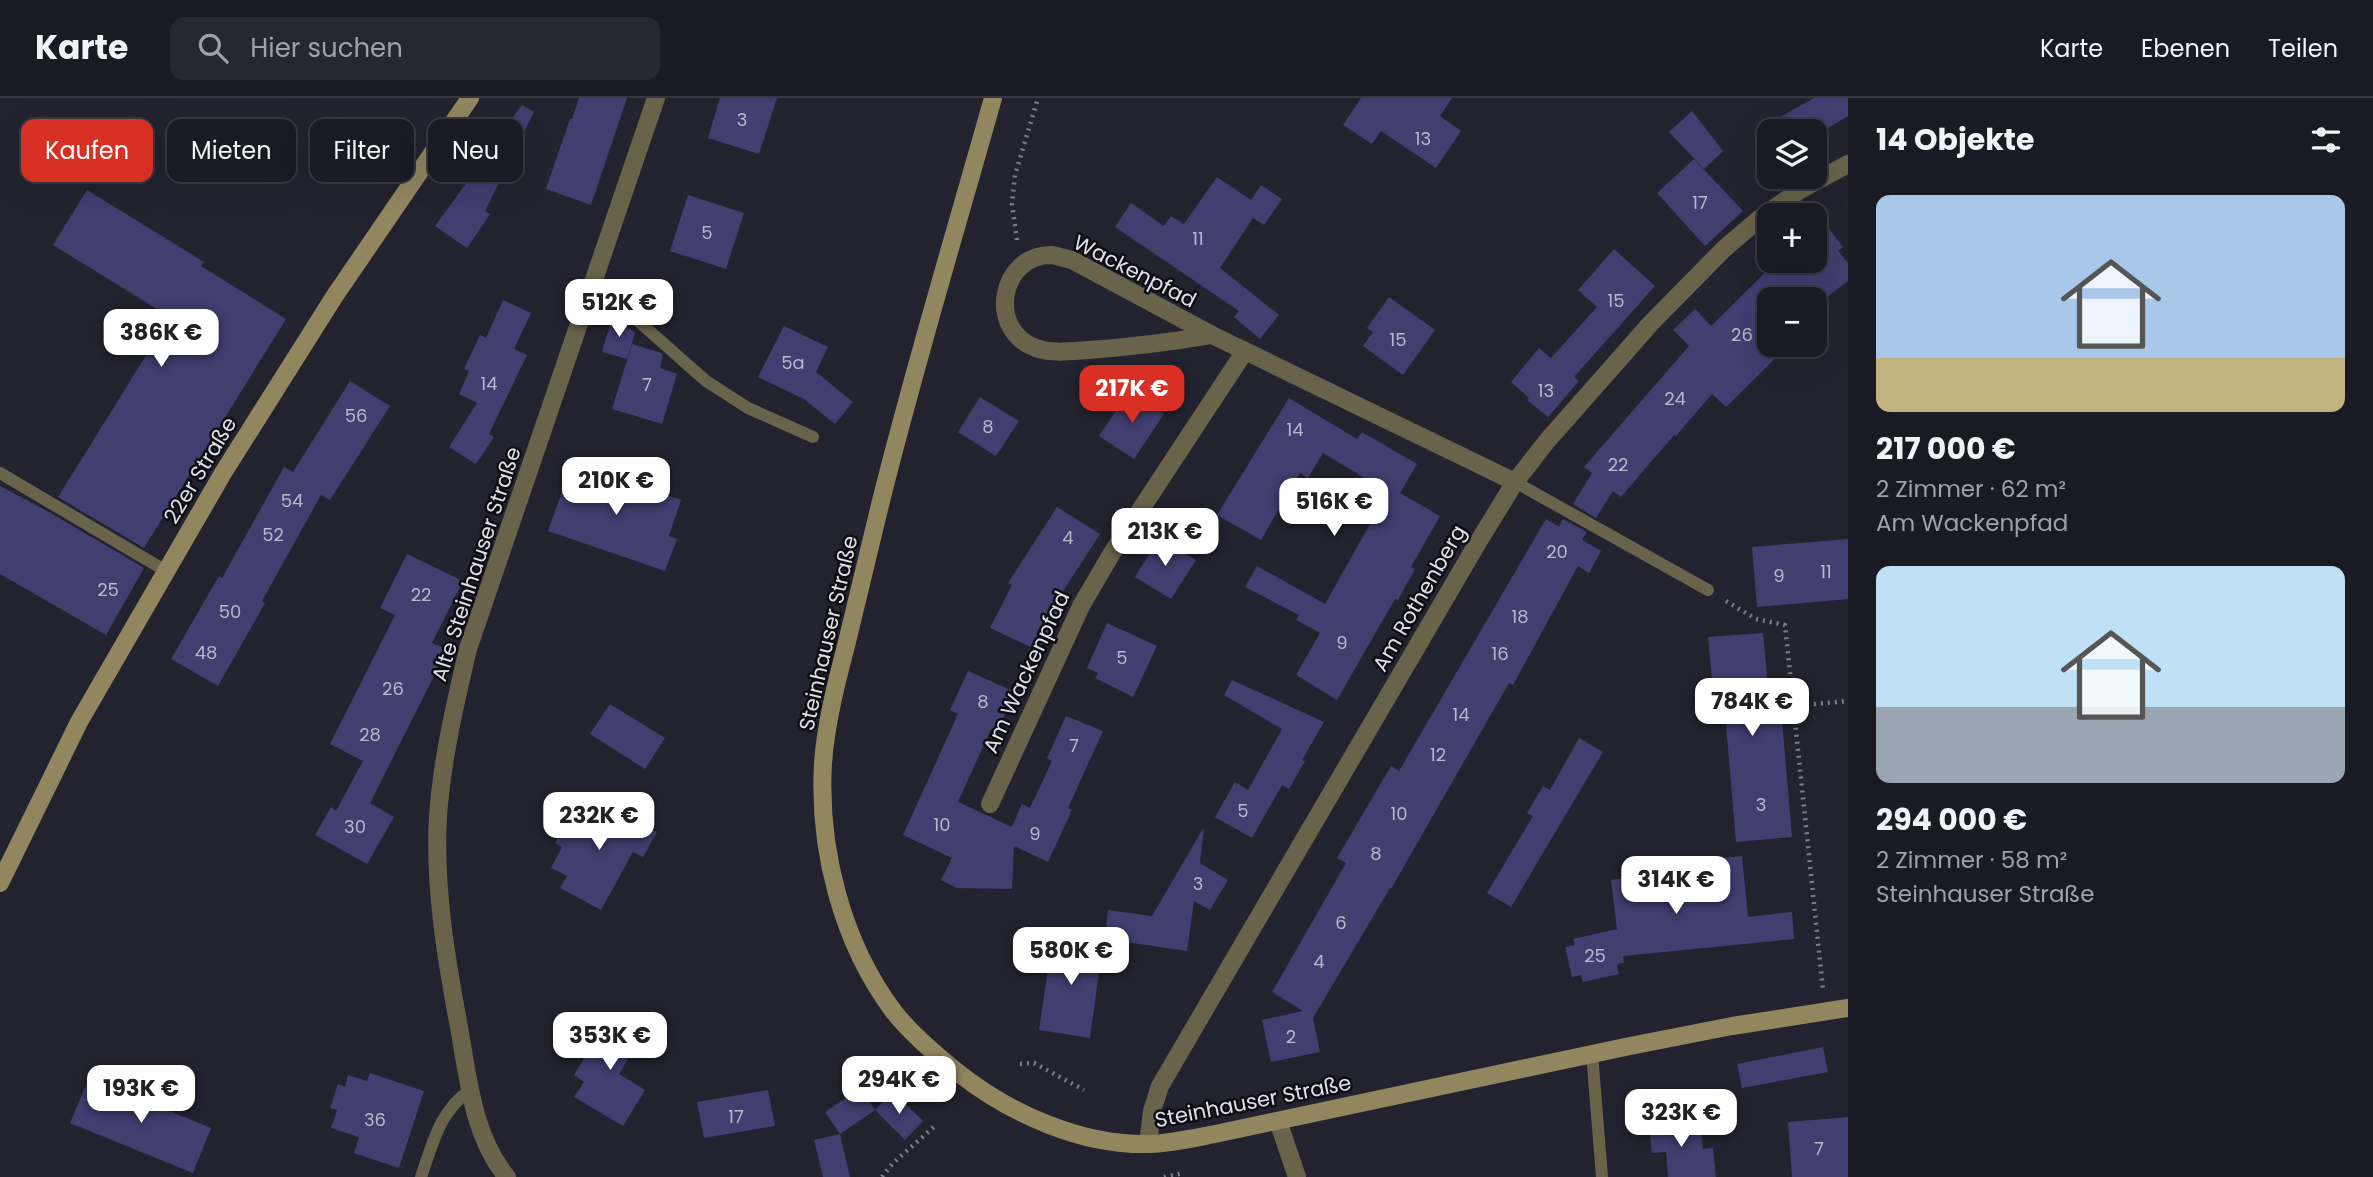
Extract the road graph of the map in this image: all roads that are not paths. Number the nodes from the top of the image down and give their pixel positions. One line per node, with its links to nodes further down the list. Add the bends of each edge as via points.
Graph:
1 (470, 98): 11 (main road, 22er Straße, via 334,297)
2 (656, 98): 5 (street, Alte Steinhauser Straße)
3 (993, 98): 19 (main road, Steinhauser Straße, via 901,422 830,712 823,763 830,860 855,946 875,985 931,1051 1009,1107 1055,1127 1095,1139)
4 (1848, 164): 10 (street, Am Rothenberg, via 1800,190 1726,248 1651,323)
5 (594, 282): 8 (lane, via 706,381 748,408); 17 (street, Alte Steinhauser Straße, via 468,649 446,762 438,816 438,870 446,956)
6 (1212, 335): 6 (street, Wackenpfad, via 1073,260 1051,255 1028,261 1012,276 1004,297 1006,318 1016,336 1036,349 1065,352 1145,346); 7 (street, Wackenpfad)
7 (1245, 351): 10 (street, Wackenpfad); 13 (street, Am Wackenpfad, via 1081,606)
8 (813, 437)
9 (0, 473): 11 (lane)
10 (1515, 482): 12 (lane); 19 (street, Am Rothenberg, via 1160,1086)
11 (166, 572): 14 (main road, 22er Straße, via 79,722)
12 (1708, 590)
13 (990, 804)
14 (0, 883)
15 (1848, 1008): 16 (main road, Steinhauser Straße)
16 (1592, 1053): 18 (main road, Steinhauser Straße); 23 (lane)
17 (470, 1090): 20 (lane, via 444,1115); 21 (street, Alte Steinhauser Straße, via 488,1143)
18 (1278, 1121): 19 (main road, Steinhauser Straße); 22 (street)
19 (1148, 1144)
20 (421, 1177)
21 (508, 1177)
22 (1297, 1177)
23 (1602, 1177)

